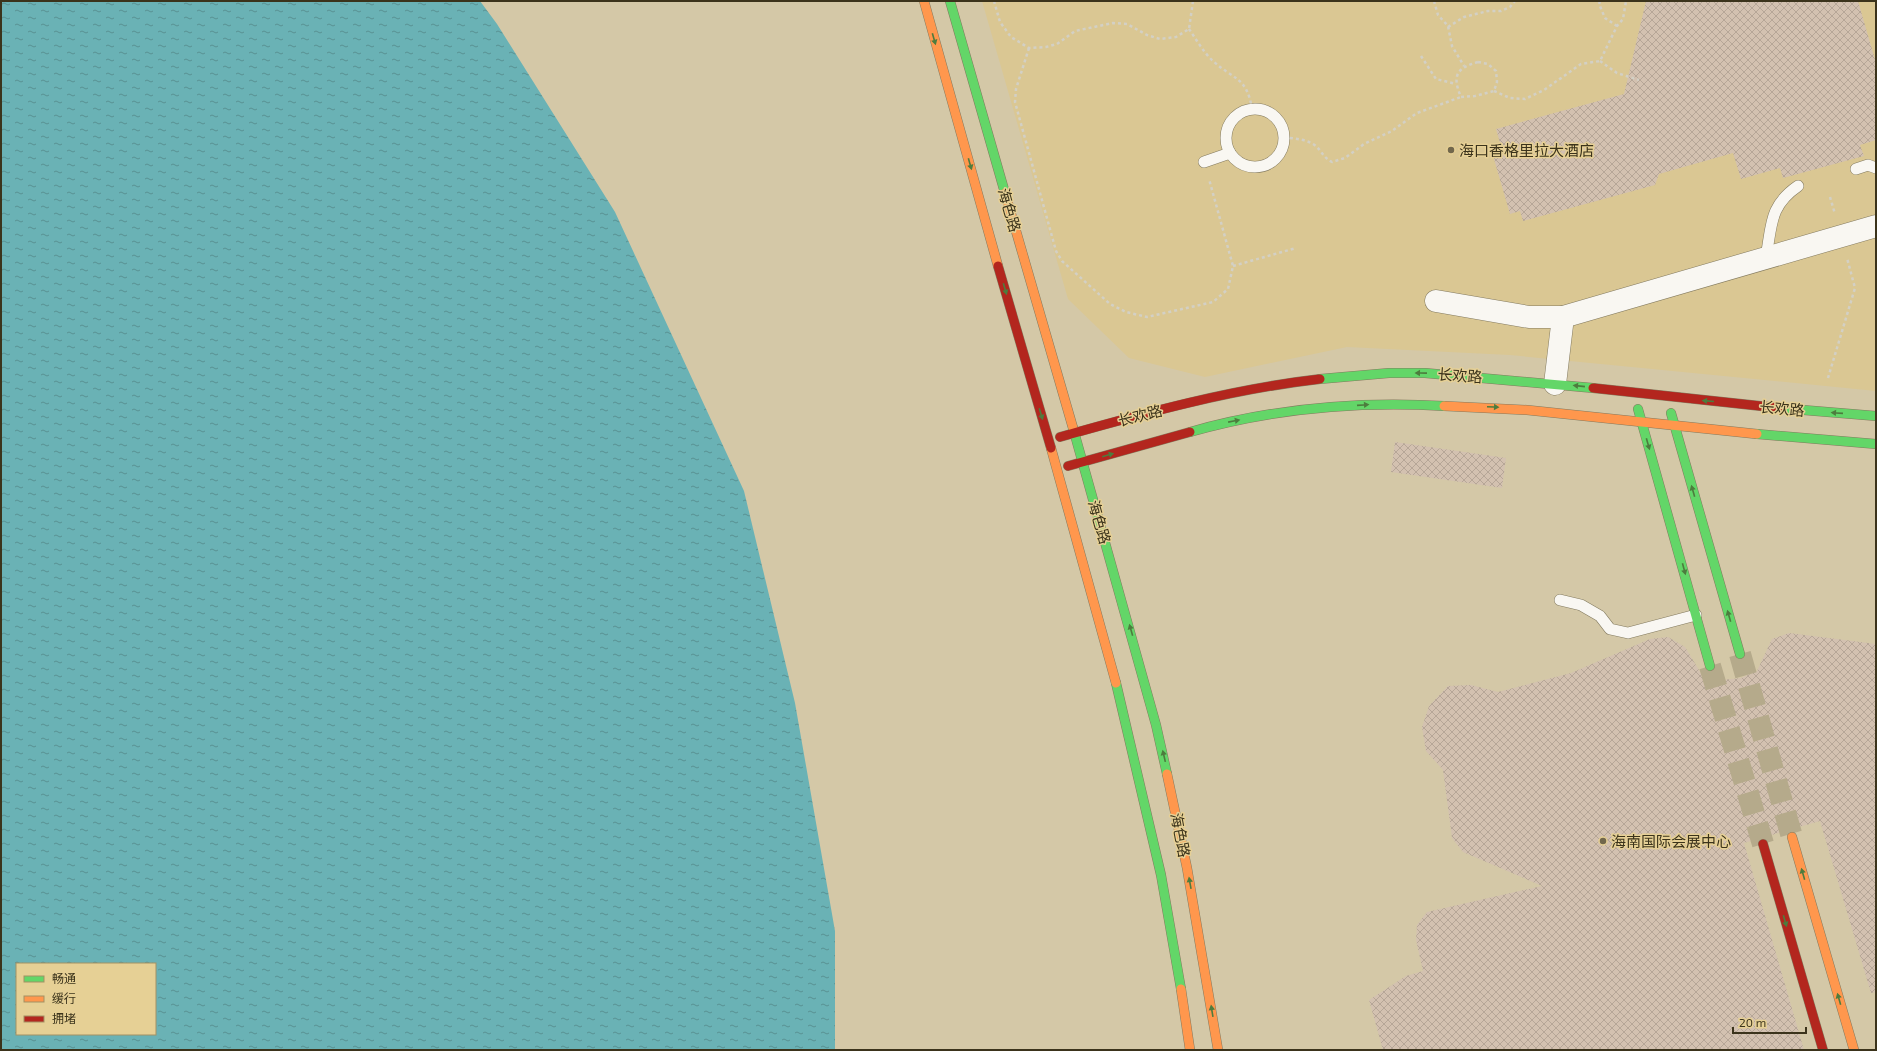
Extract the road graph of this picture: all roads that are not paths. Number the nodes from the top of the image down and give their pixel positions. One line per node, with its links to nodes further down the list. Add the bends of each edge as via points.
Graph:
1 (924, 1): 19 (street, 海色路, one-way to 19)
2 (950, 1): 18 (street, 海色路)
3 (1230, 153): 3 (lane, via 1245,165 1264,166 1279,155 1283,147 1283,128 1278,120 1262,109 1243,112 1235,117 1227,134); 4 (lane)
4 (1204, 162)
5 (1876, 168): 6 (lane, via 1868,165)
6 (1856, 169)
7 (1798, 186): 9 (lane, via 1784,196 1775,211)
8 (1876, 226): 9 (street)
9 (1766, 257): 11 (street)
10 (1436, 301): 11 (street, via 1529,317)
11 (1563, 317): 12 (street)
12 (1555, 384): 13 (street, 长欢路, one-way to 12); 18 (street, 长欢路, one-way to 18, via 1391,372 1318,379 1246,391 1139,415)
13 (1633, 393): 14 (street, 长欢路); 16 (street)
14 (1666, 397): 15 (street, 长欢路, one-way to 14); 17 (street)
15 (1876, 416)
16 (1641, 421): 17 (street, 长欢路); 21 (street, 长欢路, one-way to 16, via 1215,425 1288,412 1362,405 1433,404); 24 (street, one-way to 24)
17 (1674, 425): 20 (street, 长欢路); 25 (street, one-way to 17)
18 (1074, 433): 19 (street, 长欢路); 21 (street, 海色路)
19 (1049, 440): 22 (street, 海色路)
20 (1876, 444)
21 (1083, 462): 22 (street, 长欢路); 30 (street, 海色路, one-way to 21, via 1174,798 1140,664)
22 (1057, 469): 29 (street, 海色路, via 1116,680 1151,821 1178,966)
23 (1560, 600): 24 (lane, via 1581,605 1600,616 1610,629 1628,633)
24 (1696, 615): 26 (street)
25 (1740, 654)
26 (1710, 666)
27 (1792, 837): 32 (street, one-way to 27)
28 (1763, 844): 31 (street, one-way to 31)
29 (1190, 1050)
30 (1218, 1050)
31 (1823, 1050)
32 (1854, 1050)

